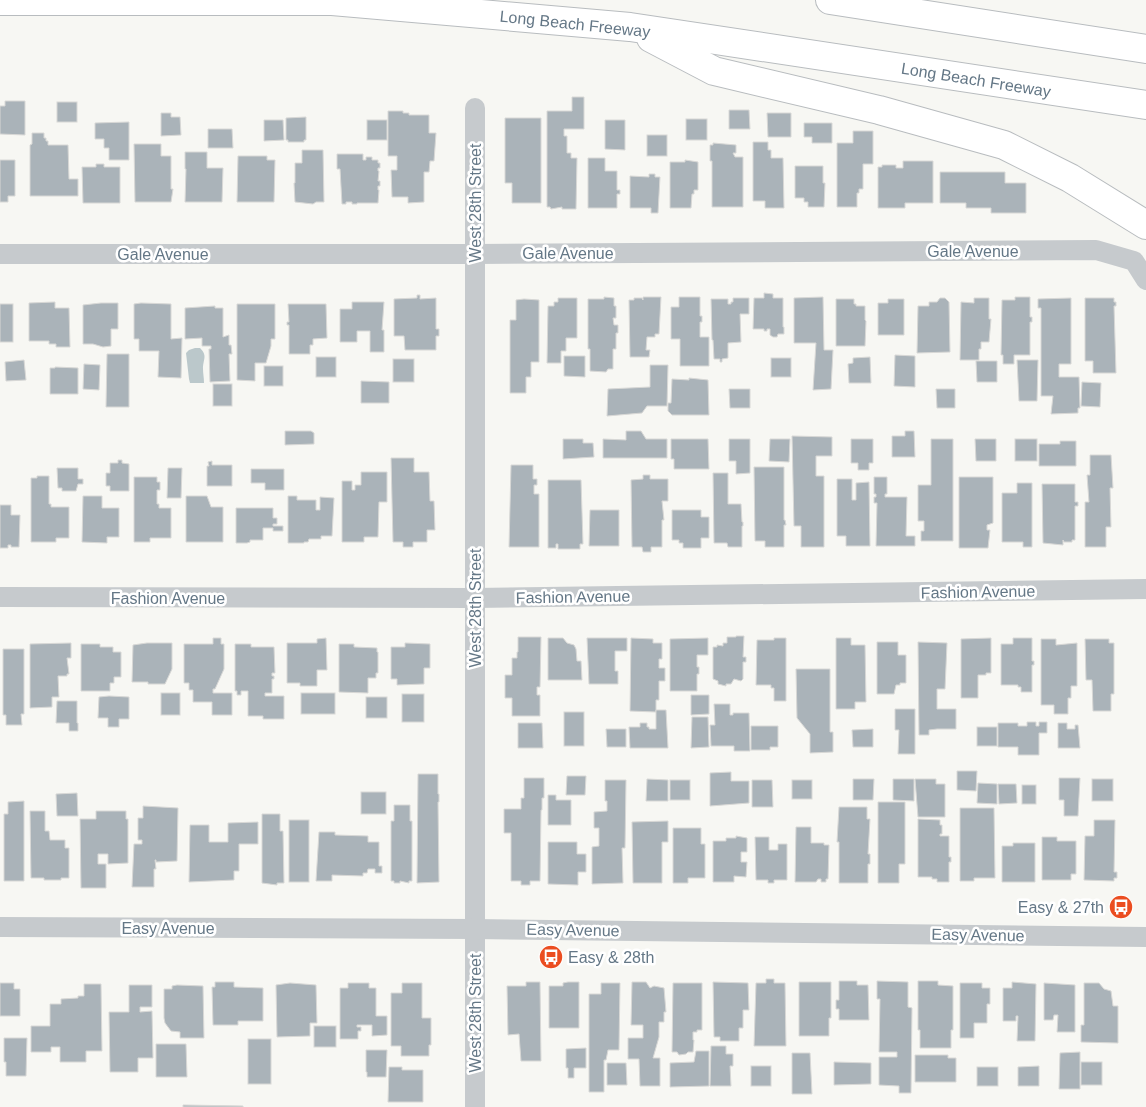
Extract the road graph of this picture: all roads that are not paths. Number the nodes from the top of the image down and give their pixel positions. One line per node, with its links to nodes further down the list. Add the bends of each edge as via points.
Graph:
1 (830, 0): 4 (highway)
2 (0, 1): 3 (highway, Long Beach Freeway, via 332,1)
3 (630, 27): 5 (highway, Long Beach Freeway); 7 (highway, via 714,71 879,110 1004,145 1070,178)
4 (1146, 49)
5 (1146, 106)
6 (475, 108): 9 (street, West 28th Street)
7 (1146, 225)
8 (0, 254): 9 (street, Gale Avenue)
9 (475, 254): 10 (street, Gale Avenue, via 1096,250 1134,261); 13 (street, West 28th Street)
10 (1146, 280)
11 (1146, 590): 13 (street, Fashion Avenue)
12 (0, 597): 13 (street, Fashion Avenue)
13 (475, 598): 15 (street, West 28th Street)
14 (0, 927): 15 (street, Easy Avenue)
15 (475, 930): 16 (street, Easy Avenue); 17 (street, West 28th Street)
16 (1146, 936)
17 (475, 1107)

